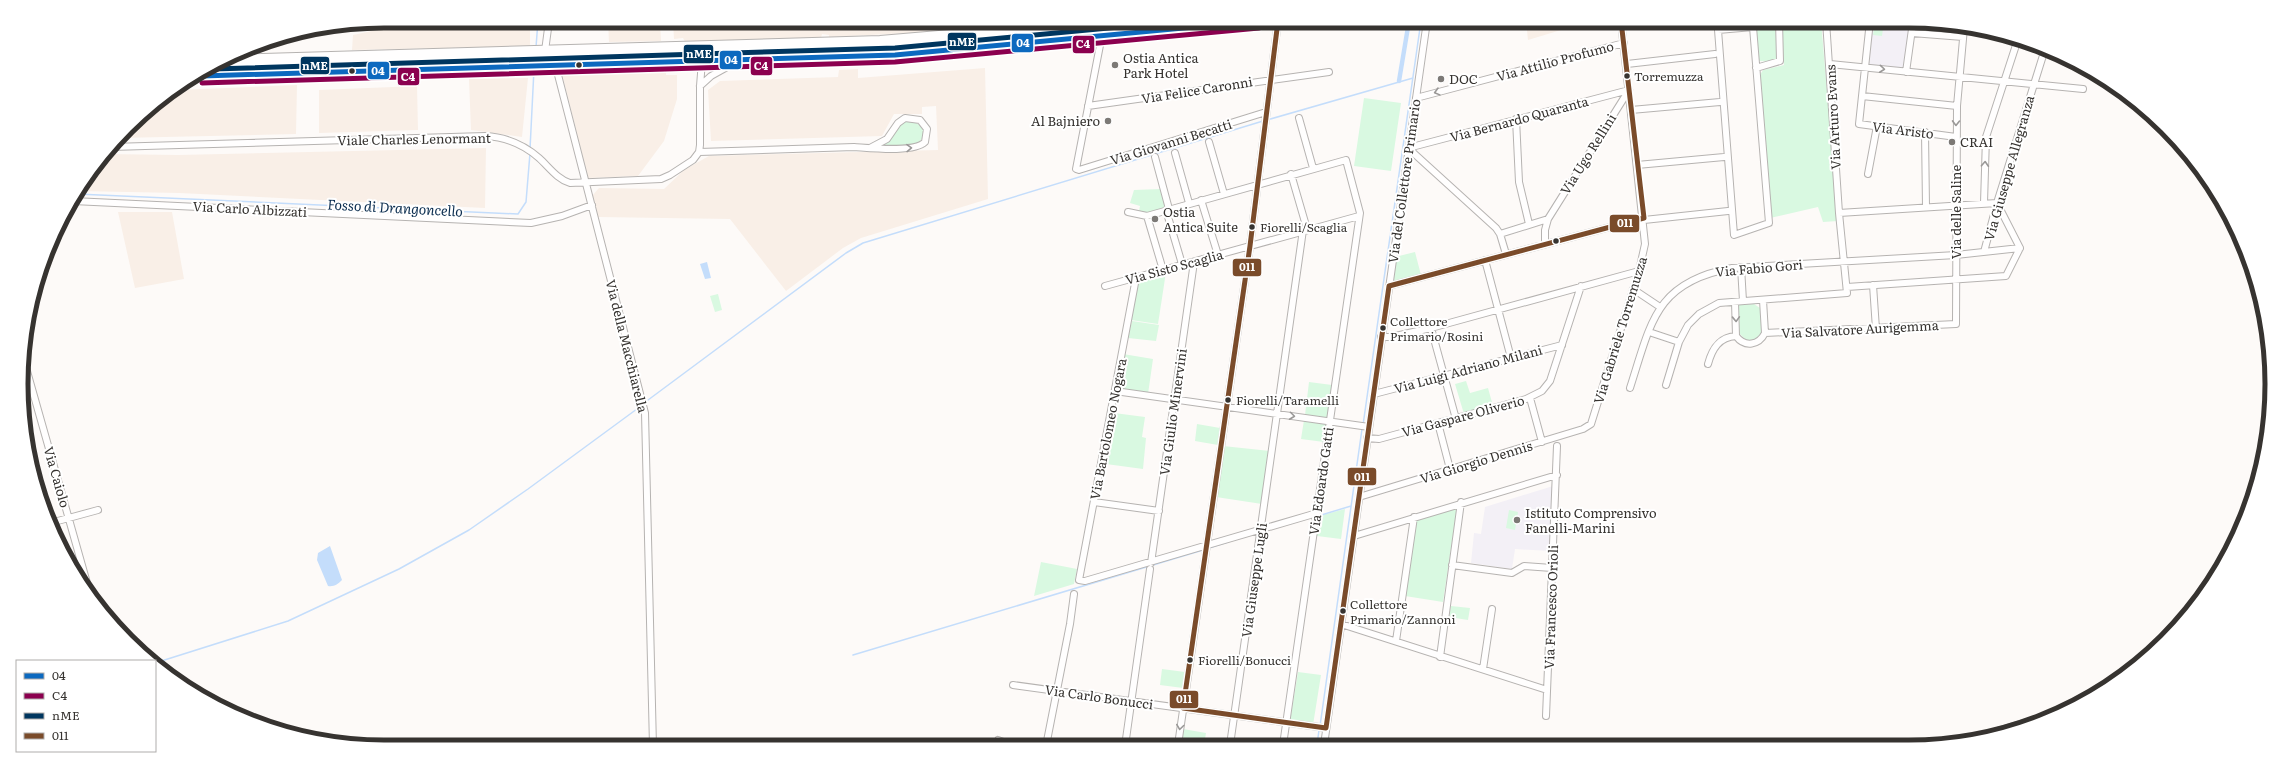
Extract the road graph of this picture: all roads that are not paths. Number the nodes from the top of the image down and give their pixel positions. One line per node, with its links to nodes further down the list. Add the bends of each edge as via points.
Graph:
1 (548, 28): 20 (street)
2 (1021, 28): 20 (main road, via 880,40)
3 (1097, 28): 27 (main road, via 905,45)
4 (1180, 28): 16 (main road)
5 (1277, 28): 37 (street)
6 (1426, 28): 45 (street, Via del Collettore Primario)
7 (1622, 28): 18 (street, Via Gabriele Torremuzza)
8 (1741, 28): 32 (street, via 1718,30 1734,235 1769,224)
9 (1753, 28): 32 (street)
10 (1779, 28): 32 (street, via 1780,61)
11 (1827, 28): 29 (street, Via Arturo Evans)
12 (1869, 28): 31 (street, Via Aristo)
13 (1912, 28): 15 (street)
14 (1964, 32): 17 (street, Via delle Saline)
15 (1912, 33): 17 (street); 35 (street)
16 (1102, 35): 25 (main road, via 900,55); 47 (street)
17 (1963, 37): 38 (street, Via delle Saline)
18 (1624, 43): 28 (street, Via Gabriele Torremuzza); 45 (street, Via Attilio Profumo, one-way to 45)
19 (2016, 45): 39 (street)
20 (545, 51): 24 (main road)
21 (1715, 54): 28 (street)
22 (2043, 54): 40 (street, Via Giuseppe Allegranza)
23 (240, 59): 24 (main road)
24 (526, 59): 27 (main road); 30 (main road); 36 (main road)
25 (739, 60): 26 (main road); 41 (street, via 711,76)
26 (702, 61): 27 (main road); 41 (street)
27 (539, 62)
28 (1627, 64): 43 (street, Via Gabriele Torremuzza)
29 (1830, 64): 31 (street); 82 (street, Via Arturo Evans)
30 (224, 67)
31 (1865, 67): 35 (street, one-way to 35); 44 (street, Via Aristo)
32 (1756, 68)
33 (557, 71): 68 (street, Via della Macchiarella)
34 (1329, 72): 37 (street, Via Felice Caronni)
35 (1906, 72): 38 (street)
36 (206, 76)
37 (1271, 78): 47 (street, Via Felice Caronni); 50 (street)
38 (1959, 78): 39 (street); 48 (street, Via delle Saline)
39 (2004, 82): 40 (street); 74 (street, one-way to 39, via 1986,136)
40 (2033, 85): 42 (street); 75 (street, Via Giuseppe Allegranza)
41 (700, 86): 60 (street)
42 (2083, 89)
43 (1629, 90): 49 (street, Via Gabriele Torremuzza); 52 (street, Via Bernardo Quaranta); 85 (street, Via Ugo Rellini)
44 (1862, 96): 48 (street); 53 (street, Via Aristo, via 1859,124)
45 (1416, 98): 59 (street, Via del Collettore Primario)
46 (1720, 102): 49 (street)
47 (1088, 106): 50 (street, Via Giovanni Becatti, via 1076,169 1079,170)
48 (1957, 106): 55 (street, Via delle Saline, one-way to 55)
49 (1631, 110): 64 (street, Via Gabriele Torremuzza)
50 (1266, 115): 69 (street)
51 (1299, 118): 65 (street)
52 (1516, 119): 59 (street, Via Bernardo Quaranta); 87 (street, via 1519,182)
53 (1877, 126): 54 (street, Via Aristo); 67 (street)
54 (1926, 132): 55 (street, Via Aristo); 78 (street)
55 (1956, 136): 76 (street, Via delle Saline)
56 (1209, 142): 70 (street)
57 (117, 148): 68 (street, Viale Charles Lenormant, via 485,136 522,145 563,180)
58 (870, 148): 58 (street, one-way to 58, via 918,147 926,140 927,129 920,120 905,118 898,123 887,139); 60 (street)
59 (1408, 148): 89 (street); 108 (street, Via del Collettore Primario)
60 (699, 152): 68 (street, Viale Charles Lenormant, via 692,160 664,178)
61 (1175, 153): 73 (street)
62 (1155, 157): 79 (street)
63 (1724, 157): 64 (street)
64 (1637, 165): 86 (street, Via Gabriele Torremuzza)
65 (1313, 168): 66 (street); 84 (street, Via Edoardo Gatti, via 1346,160)
66 (1291, 174): 69 (street); 88 (street)
67 (1868, 174)
68 (586, 183): 77 (street, Via della Macchiarella)
69 (1258, 184): 70 (street); 91 (street)
70 (1224, 194): 71 (street)
71 (1202, 200): 73 (street); 95 (street)
72 (79, 201): 77 (street, Via Carlo Albizzati, via 531,223 562,216)
73 (1189, 203): 79 (street)
74 (1984, 203): 75 (street); 76 (street)
75 (1997, 203): 92 (street); 93 (street, Via Giuseppe Allegranza)
76 (1956, 204): 78 (street); 96 (street, Via delle Saline)
77 (592, 205): 179 (street, Via della Macchiarella, via 644,413)
78 (1926, 207): 82 (street)
79 (1168, 209): 83 (street); 100 (street)
80 (1728, 211): 86 (street)
81 (1128, 212): 83 (street)
82 (1839, 213): 98 (street, Via Arturo Evans)
83 (1147, 216): 102 (street)
84 (1359, 216): 88 (street, Via Sisto Scaglia); 139 (street, Via Edoardo Gatti)
85 (1548, 219): 87 (street); 90 (street)
86 (1644, 219): 90 (street); 103 (street, Via Gabriele Torremuzza, via 1645,249)
87 (1529, 224): 89 (street)
88 (1305, 230): 91 (street, Via Sisto Scaglia); 137 (street, Via Giuseppe Lugli)
89 (1500, 234): 94 (street)
90 (1545, 244): 94 (street)
91 (1250, 246): 95 (street, Via Sisto Scaglia); 136 (street)
92 (2020, 248): 93 (street, Via Fabio Gori); 105 (street, via 2006,276)
93 (1984, 252): 96 (street, Via Fabio Gori)
94 (1506, 254): 97 (street)
95 (1218, 255): 99 (street, Via Sisto Scaglia)
96 (1956, 255): 98 (street, Via Fabio Gori); 105 (street, Via delle Saline)
97 (1485, 260): 108 (street); 116 (street)
98 (1843, 261): 101 (street, Via Fabio Gori); 111 (street, Via Arturo Evans)
99 (1194, 262): 100 (street, Via Sisto Scaglia); 135 (street, Via Giulio Minervini)
100 (1182, 264): 102 (street, Via Sisto Scaglia)
101 (1741, 267): 113 (street); 115 (street, Via Fabio Gori, via 1709,272 1690,280 1667,298)
102 (1163, 270): 104 (street, Via Sisto Scaglia)
103 (1639, 271): 109 (street); 110 (street, Via Gabriele Torremuzza)
104 (1136, 278): 107 (street, Via Sisto Scaglia); 132 (street, Via Bartolomeo Nogara)
105 (1956, 280): 106 (street); 117 (street, Via delle Saline)
106 (1873, 284): 111 (street); 119 (street)
107 (1106, 286)
108 (1389, 286): 123 (street, Via del Collettore Primario)
109 (1581, 286): 116 (street); 125 (street, Via Gaspare Oliverio)
110 (1633, 289): 115 (street); 141 (street, Via Gabriele Torremuzza)
111 (1847, 290): 112 (street)
112 (1763, 300): 113 (street); 121 (street)
113 (1743, 301): 114 (street)
114 (1735, 302): 122 (street, one-way to 122); 124 (street, via 1719,303 1699,314 1688,325)
115 (1660, 307): 120 (street, Via Fabio Gori)
116 (1498, 309): 118 (street); 126 (street)
117 (1956, 324): 119 (street, Via Salvatore Aurigemma)
118 (1431, 328): 123 (street); 128 (street)
119 (1876, 329): 121 (street, Via Salvatore Aurigemma)
120 (1649, 332): 124 (street); 131 (street, Via Fabio Gori)
121 (1765, 333): 122 (street, via 1759,340 1750,344 1742,342)
122 (1736, 336): 127 (street, via 1715,346)
123 (1381, 338): 133 (street, Via del Collettore Primario)
124 (1680, 342): 130 (street)
125 (1562, 345): 126 (street, Via Luigi Adriano Milani); 134 (street, Via Gaspare Oliverio, via 1548,384)
126 (1511, 358): 128 (street, Via Luigi Adriano Milani)
127 (1708, 364)
128 (1444, 375): 133 (street, Via Luigi Adriano Milani); 138 (street)
129 (28, 376): 155 (street, Via Caiolo)
130 (1666, 385)
131 (1630, 388)
132 (1115, 391): 135 (street); 149 (street, Via Bartolomeo Nogara)
133 (1374, 394): 142 (street, Via del Collettore Primario)
134 (1530, 398): 138 (street, Via Gaspare Oliverio); 144 (street)
135 (1175, 400): 136 (street); 152 (street, Via Giulio Minervini)
136 (1225, 407): 137 (street); 159 (street)
137 (1277, 414): 139 (street, one-way to 139); 157 (street, Via Giuseppe Lugli)
138 (1456, 418): 140 (street, Via Gaspare Oliverio)
139 (1329, 421): 142 (street); 153 (street, Via Edoardo Gatti)
140 (1438, 423): 143 (street, Via Gaspare Oliverio, via 1379,439); 146 (street)
141 (1590, 424): 144 (street, Via Giorgio Dennis, via 1583,429)
142 (1369, 427): 143 (street, Via del Collettore Primario)
143 (1367, 438): 148 (street, Via del Collettore Primario)
144 (1542, 442): 146 (street, Via Giorgio Dennis)
145 (1557, 446): 147 (street, Via Francesco Orioli)
146 (1450, 469): 148 (street, Via Giorgio Dennis)
147 (1557, 475): 150 (street); 162 (street, Via Francesco Orioli)
148 (1359, 497): 158 (street, Via del Collettore Primario)
149 (1094, 502): 152 (street); 161 (street, Via Bartolomeo Nogara, via 1079,573 1080,580)
150 (1461, 502): 154 (street); 160 (street)
151 (98, 510): 155 (street)
152 (1159, 511): 161 (street, Via Giulio Minervini)
153 (1317, 513): 157 (street); 177 (street, Via Edoardo Gatti)
154 (1414, 517): 158 (street); 167 (street)
155 (69, 518): 156 (street); 163 (street, Via Caiolo)
156 (56, 522)
157 (1261, 530): 159 (street); 175 (street, Via Giuseppe Lugli)
158 (1354, 536): 166 (street, Via del Collettore Primario)
159 (1206, 550): 161 (street); 174 (street)
160 (1452, 565): 162 (street, via 1512,573 1524,566); 168 (street)
161 (1151, 566): 173 (street, Via Giulio Minervini)
162 (1552, 568): 171 (street, Via Francesco Orioli)
163 (87, 581)
164 (1074, 594): 172 (street)
165 (1492, 609): 169 (street)
166 (1341, 624): 167 (street); 178 (street, Via del Collettore Primario)
167 (1396, 642): 168 (street)
168 (1440, 657): 169 (street)
169 (1483, 669): 171 (street)
170 (1013, 685): 172 (street, Via Carlo Bonucci)
171 (1547, 690): 176 (street, Via Francesco Orioli)
172 (1057, 691): 173 (street, Via Carlo Bonucci); 180 (street)
173 (1132, 701): 174 (street, Via Carlo Bonucci); 181 (street, Via Giulio Minervini)
174 (1183, 708): 175 (street, Via Carlo Bonucci); 182 (street, one-way to 182)
175 (1235, 715): 177 (street, Via Carlo Bonucci); 183 (street, Via Giuseppe Lugli)
176 (1546, 716)
177 (1286, 723): 178 (street, Via Carlo Bonucci); 184 (street, Via Edoardo Gatti)
178 (1326, 728): 185 (street, Via del Collettore Primario)
179 (653, 740)
180 (1047, 740)
181 (1126, 740)
182 (1179, 740)
183 (1231, 740)
184 (1284, 740)
185 (1325, 740)

